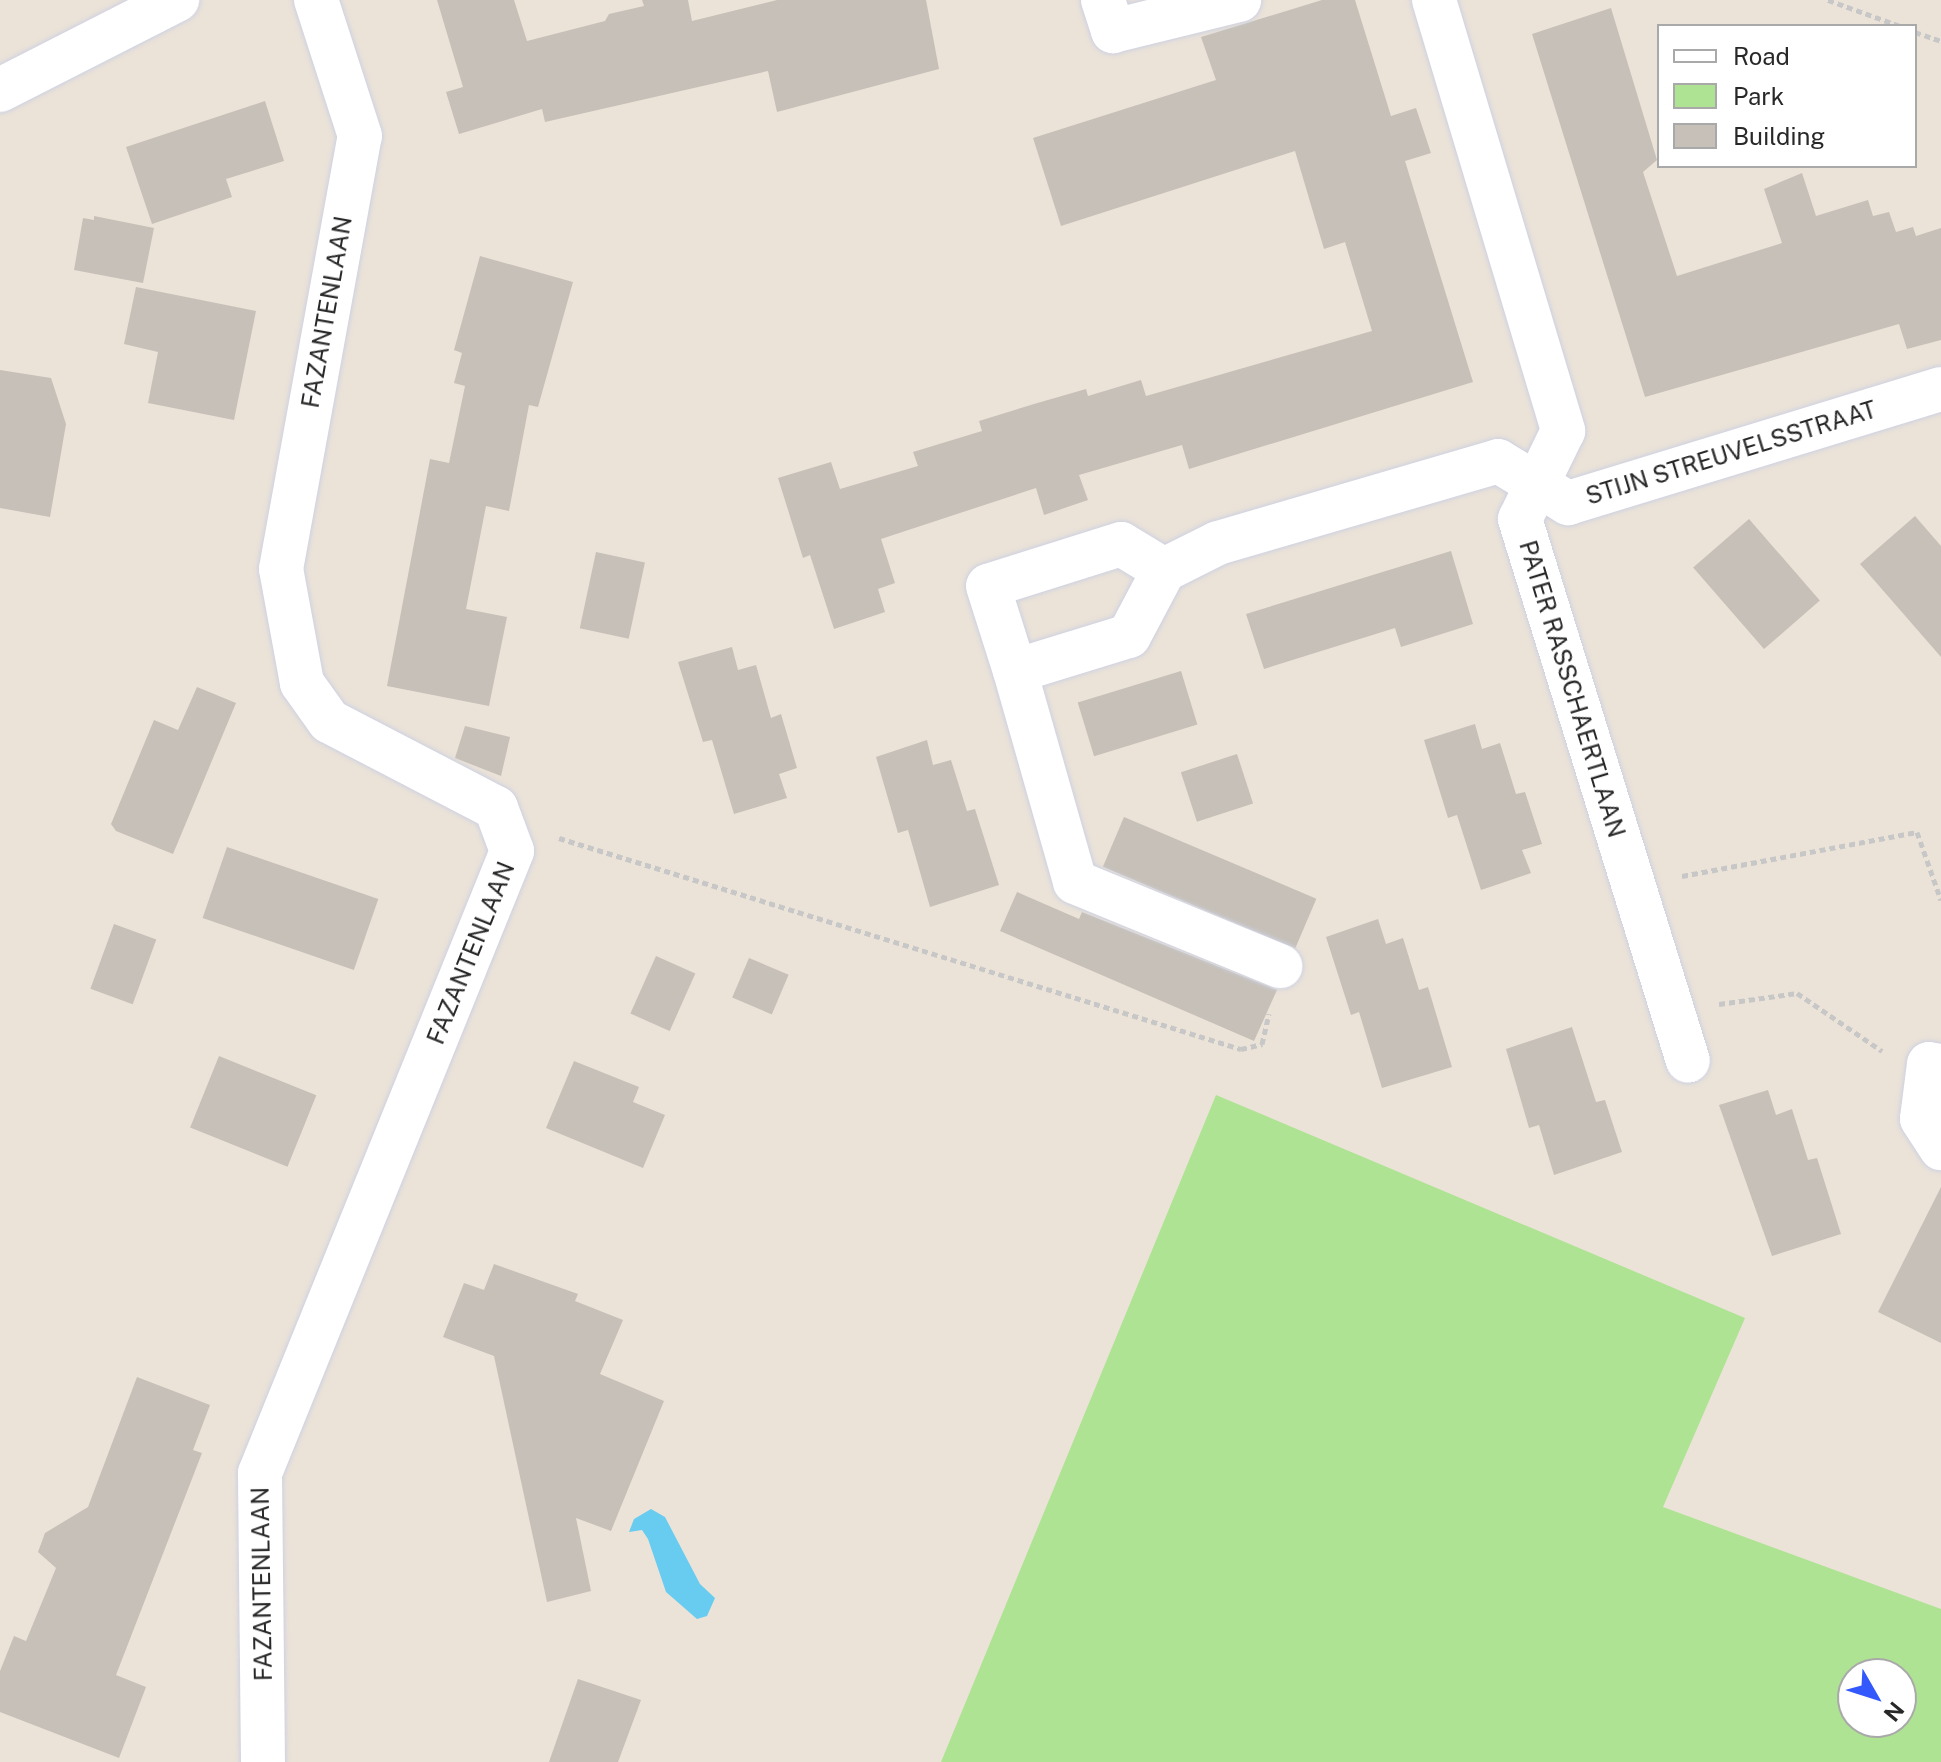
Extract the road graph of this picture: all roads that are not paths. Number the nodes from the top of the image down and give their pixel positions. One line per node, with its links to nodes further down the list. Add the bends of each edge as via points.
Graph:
1 (177, 0): 6 (street)
2 (316, 0): 15 (street, FAZANTENLAAN, via 360,136 281,569 302,683 329,721 496,808 512,851 260,1473)
3 (1103, 0): 4 (street, via 1113,31)
4 (1239, 0)
5 (1434, 0): 8 (street, PATER RASSCHAERTLAAN, via 1563,431)
6 (0, 90)
7 (1941, 389): 8 (street, STIJN STREUVELSSTRAAT, via 1568,503)
8 (1532, 486): 9 (street, STIJN STREUVELSSTRAAT, via 1498,461 1218,543); 12 (street, PATER RASSCHAERTLAAN, via 1520,519)
9 (1164, 570): 10 (street, via 1129,636); 10 (street, via 1121,544 988,586)
10 (1015, 671): 11 (street, via 1075,882)
11 (1280, 966)
12 (1688, 1061)
13 (1934, 1073): 14 (street, via 1922,1119)
14 (1941, 1148)
15 (263, 1762)

